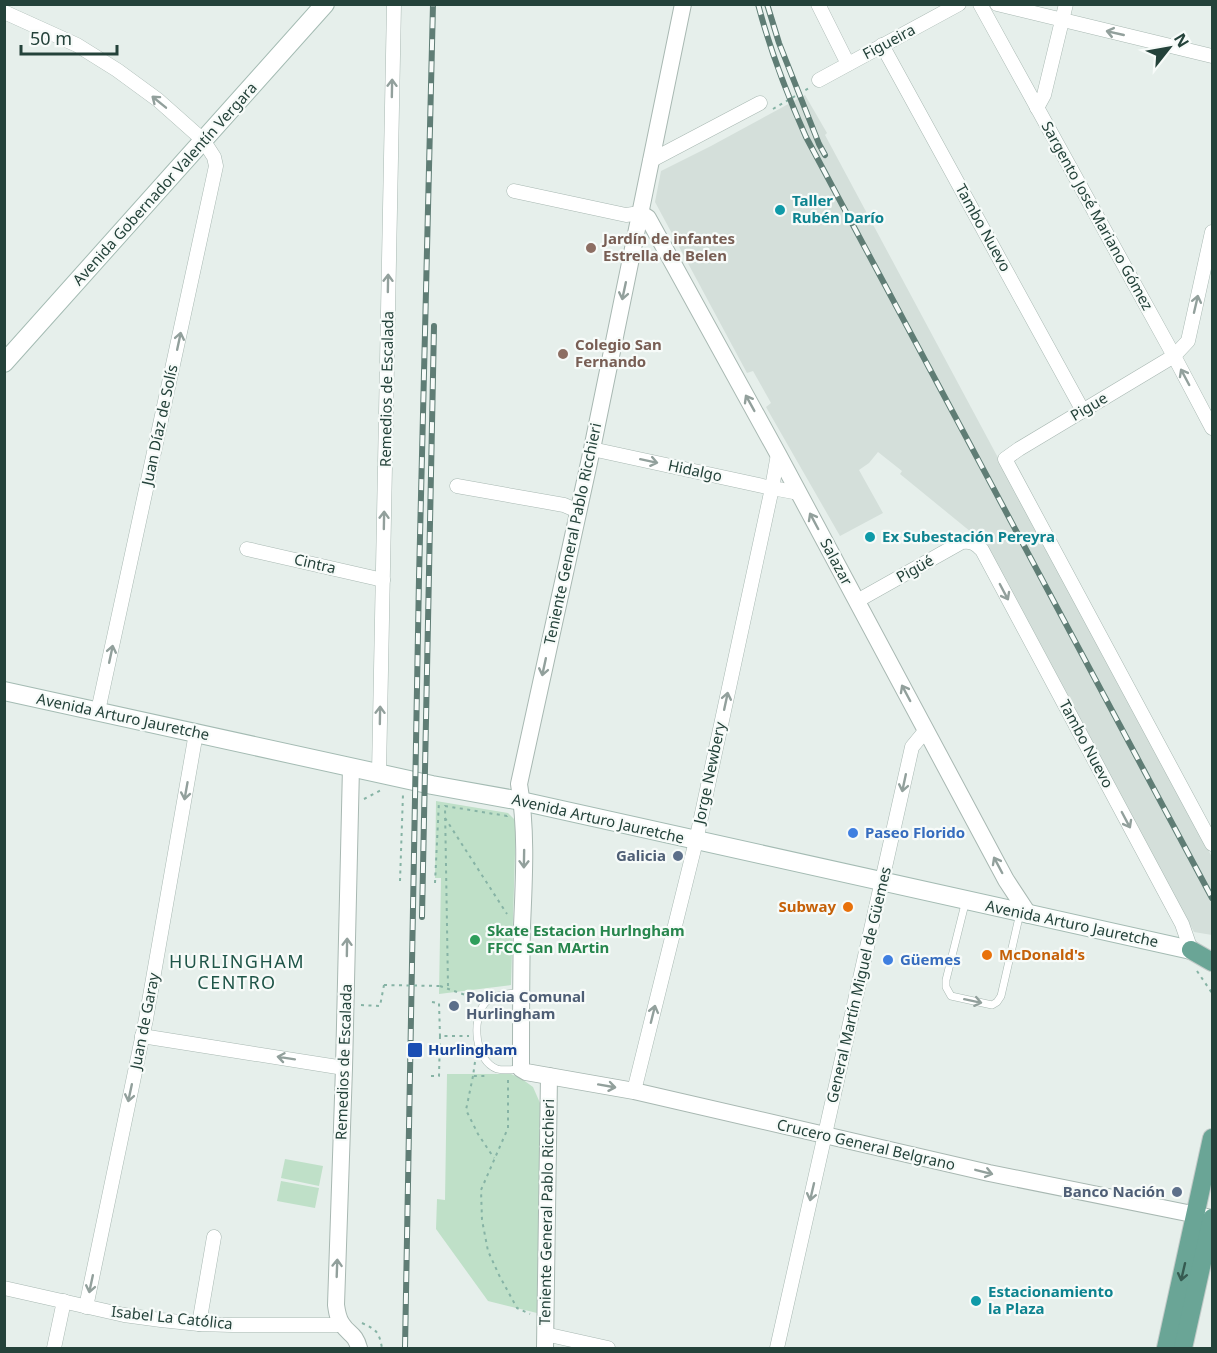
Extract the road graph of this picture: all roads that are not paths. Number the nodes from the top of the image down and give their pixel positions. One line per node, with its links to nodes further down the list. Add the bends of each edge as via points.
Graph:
1 (325, 4): 17 (main road, Avenida Gobernador Valentín Vergara)
2 (394, 4): 34 (street, Remedios de Escalada, one-way to 2)
3 (683, 4): 18 (street, Teniente General Pablo Ricchieri)
4 (818, 4): 13 (street)
5 (959, 4): 11 (street, Figueira)
6 (980, 4): 16 (street, Sargento José Mariano Gómez)
7 (997, 4): 10 (street)
8 (1066, 4): 10 (street)
9 (4, 12): 17 (street, one-way to 9, via 117,70 77,45)
10 (1062, 21): 12 (street, one-way to 10); 16 (street, via 1044,95)
11 (882, 45): 13 (street, Figueira); 24 (street, Tambo Nuevo)
12 (1212, 56)
13 (848, 64): 14 (street, Figueira)
14 (819, 80)
15 (760, 103): 18 (street)
16 (1037, 108): 22 (street, Sargento José Mariano Gómez)
17 (204, 140): 23 (main road, Avenida Gobernador Valentín Vergara); 37 (street, Juan Díaz de Solís, one-way to 17, via 216,166)
18 (650, 161): 20 (street, Teniente General Pablo Ricchieri)
19 (514, 191): 20 (street, via 626,215)
20 (640, 213): 26 (street, Teniente General Pablo Ricchieri, one-way to 26); 27 (street, Salazar, one-way to 20, via 648,218)
21 (1212, 232): 22 (street, one-way to 21, via 1188,341)
22 (1174, 356): 24 (street, Pigue); 25 (street, Sargento José Mariano Gómez, one-way to 22)
23 (4, 363)
24 (1083, 411): 44 (street, Pigue, via 1005,459)
25 (1212, 428)
26 (592, 449): 29 (street, Hidalgo, one-way to 29); 31 (street, Teniente General Pablo Ricchieri)
27 (778, 454): 29 (street, Jorge Newbery); 30 (street, Salazar)
28 (457, 486): 31 (street, via 564,505)
29 (772, 488): 30 (street, Hidalgo); 43 (street, Jorge Newbery, one-way to 29)
30 (799, 493): 35 (street, Salazar, one-way to 30)
31 (578, 511): 42 (street, Teniente General Pablo Ricchieri, one-way to 42)
32 (974, 542): 35 (street, Pigüé, via 962,543); 48 (street, Tambo Nuevo, one-way to 48, via 982,550 1182,924)
33 (247, 549): 34 (street, Cintra)
34 (383, 580): 41 (street, Remedios de Escalada, one-way to 34)
35 (857, 601): 38 (street, Salazar, one-way to 35)
36 (4, 691): 37 (main road, Avenida Arturo Jauretche)
37 (98, 711): 39 (main road, Avenida Arturo Jauretche)
38 (926, 730): 45 (street, General Martín Miguel de Güemes, one-way to 45, via 912,747); 47 (street, Salazar, one-way to 38)
39 (196, 733): 40 (main road, Avenida Arturo Jauretche); 50 (street, Juan de Garay, one-way to 50)
40 (351, 767): 41 (main road, Avenida Arturo Jauretche); 51 (street, Remedios de Escalada, one-way to 40)
41 (379, 773): 42 (main road, Avenida Arturo Jauretche)
42 (517, 800): 43 (main road, Avenida Arturo Jauretche); 49 (street, Teniente General Pablo Ricchieri, one-way to 49, via 524,850)
43 (696, 841): 45 (main road, Avenida Arturo Jauretche); 54 (street, Jorge Newbery, one-way to 43)
44 (1212, 844)
45 (883, 882): 46 (main road, Avenida Arturo Jauretche); 55 (street, General Martín Miguel de Güemes)
46 (966, 900): 47 (main road, Avenida Arturo Jauretche); 47 (lane, one-way to 47, via 946,980 951,996 992,1005 997,1002)
47 (1025, 914): 48 (main road, Avenida Arturo Jauretche)
48 (1207, 953)
49 (521, 992): 52 (street, Teniente General Pablo Ricchieri); 52 (lane, via 486,1002 477,1022 478,1046 483,1057 500,1070)
50 (142, 1036): 51 (street, one-way to 50); 62 (street, Juan de Garay, one-way to 62)
51 (344, 1068): 64 (street, Remedios de Escalada, one-way to 51, via 336,1305)
52 (515, 1073): 53 (street, Crucero General Belgrano)
53 (549, 1076): 54 (street, Crucero General Belgrano, one-way to 54); 65 (street, Teniente General Pablo Ricchieri)
54 (634, 1091): 55 (street, Crucero General Belgrano)
55 (825, 1135): 57 (street, Crucero General Belgrano, one-way to 57); 69 (street, General Martín Miguel de Güemes, one-way to 69)
56 (1212, 1138): 57 (main road)
57 (1207, 1217): 59 (main road); 70 (main road, one-way to 70)
58 (214, 1237): 63 (street)
59 (1206, 1279): 71 (main road)
60 (4, 1288): 61 (street, Isabel La Católica)
61 (64, 1301): 62 (street, Isabel La Católica); 66 (street)
62 (86, 1307): 63 (street, Isabel La Católica, via 124,1316)
63 (199, 1324): 64 (street, Isabel La Católica)
64 (342, 1325): 67 (street, Remedios de Escalada, via 357,1340)
65 (545, 1335): 68 (street)
66 (54, 1348)
67 (359, 1348)
68 (608, 1348)
69 (777, 1348)
70 (1166, 1348)
71 (1183, 1348)

